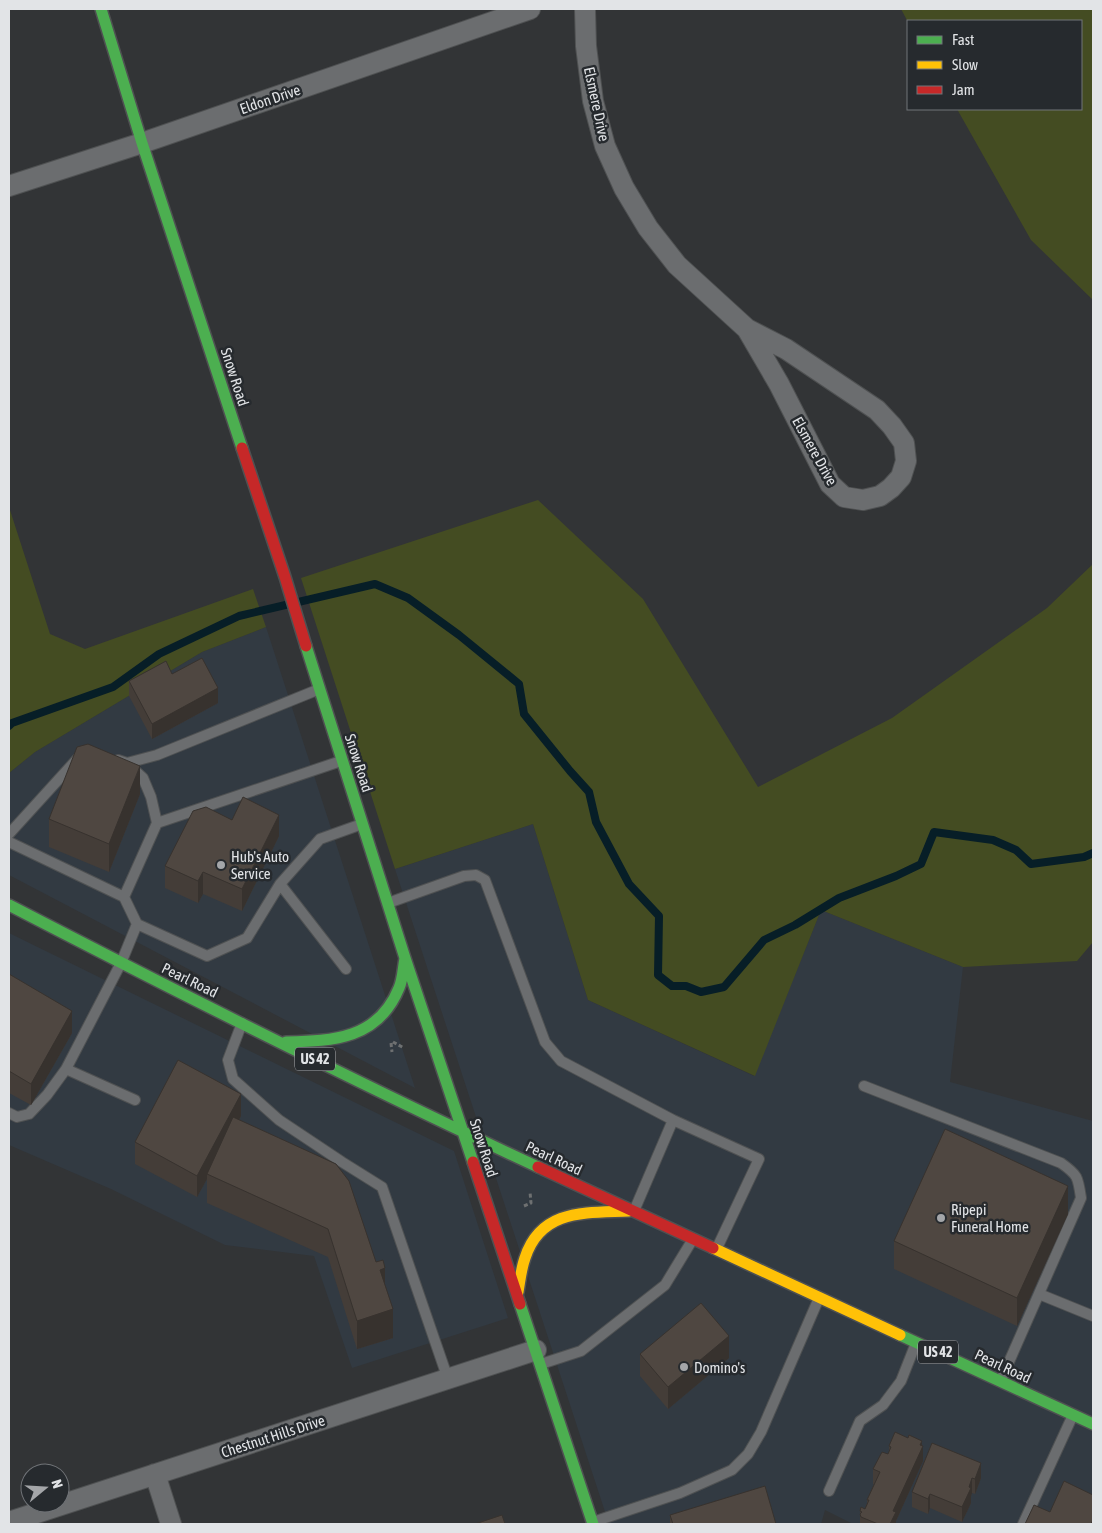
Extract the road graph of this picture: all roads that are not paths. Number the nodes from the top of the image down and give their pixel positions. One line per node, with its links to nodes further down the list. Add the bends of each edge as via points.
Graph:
1 (101, 9): 4 (main road, Snow Road)
2 (530, 9): 4 (street, Eldon Drive)
3 (585, 9): 6 (street, Elsmere Drive, via 593,101 605,146 624,188 648,228 677,265)
4 (142, 143): 5 (street, Eldon Drive); 7 (main road, Snow Road)
5 (9, 186)
6 (747, 329): 6 (street, Elsmere Drive, via 786,349 877,410 892,426 904,443 906,461 901,478 891,488 880,496 863,500 844,497 830,484 780,384)
7 (319, 689): 10 (main road, Snow Road); 11 (lane, via 157,756)
8 (85, 750): 14 (lane)
9 (110, 757): 11 (lane)
10 (342, 761): 12 (lane); 13 (main road, Snow Road)
11 (127, 763): 12 (lane, via 143,778)
12 (157, 823): 17 (lane)
13 (363, 824): 16 (lane, via 320,840); 18 (main road, Snow Road)
14 (9, 834)
15 (9, 842): 17 (lane)
16 (280, 884): 20 (lane, via 247,938 207,956); 23 (lane)
17 (124, 898): 20 (lane)
18 (388, 903): 21 (main road, Snow Road); 30 (lane, via 464,876 476,875 485,880 545,1042 561,1061)
19 (9, 905): 22 (main road, Pearl Road / US 42)
20 (137, 924): 22 (lane)
21 (405, 958): 25 (main road, via 399,988 388,1008 375,1022 345,1038); 31 (main road, Snow Road)
22 (121, 963): 24 (main road, Pearl Road / US 42); 26 (lane)
23 (346, 969)
24 (242, 1022): 25 (main road, Pearl Road / US 42); 41 (lane, via 228,1060 233,1079 279,1120 382,1186)
25 (282, 1042): 31 (main road, Pearl Road / US 42)
26 (66, 1069): 28 (lane); 29 (lane, via 29,1114 17,1117)
27 (864, 1086): 36 (lane, via 1061,1163 1077,1176 1081,1198)
28 (135, 1100)
29 (9, 1113)
30 (673, 1120): 32 (lane); 34 (lane, via 759,1159)
31 (463, 1132): 32 (main road, Pearl Road / US 42); 35 (main road, Snow Road)
32 (634, 1211): 33 (main road, Pearl Road / US 42); 35 (main road, via 576,1213 554,1221 537,1234 525,1256)
33 (693, 1239): 34 (main road, Pearl Road / US 42); 40 (lane, via 665,1285 581,1350)
34 (716, 1249): 37 (main road, Pearl Road / US 42)
35 (517, 1294): 40 (main road, Snow Road)
36 (1039, 1294): 38 (lane); 42 (lane)
37 (819, 1297): 39 (main road, Pearl Road / US 42); 48 (lane, via 761,1432 748,1454 732,1470 680,1493)
38 (1093, 1316)
39 (916, 1342): 42 (main road, Pearl Road / US 42); 46 (lane, via 901,1381 883,1405 860,1421)
40 (538, 1357): 41 (street, Chestnut Hills Drive); 48 (main road, Snow Road)
41 (448, 1379): 45 (street, Chestnut Hills Drive)
42 (1001, 1381): 43 (main road, Pearl Road / US 42)
43 (1074, 1414): 44 (main road, Pearl Road / US 42); 50 (lane)
44 (1093, 1424)
45 (155, 1474): 47 (street, Chestnut Hills Drive); 49 (street)
46 (829, 1491)
47 (9, 1522)
48 (592, 1523)
49 (171, 1524)
50 (1023, 1524)

